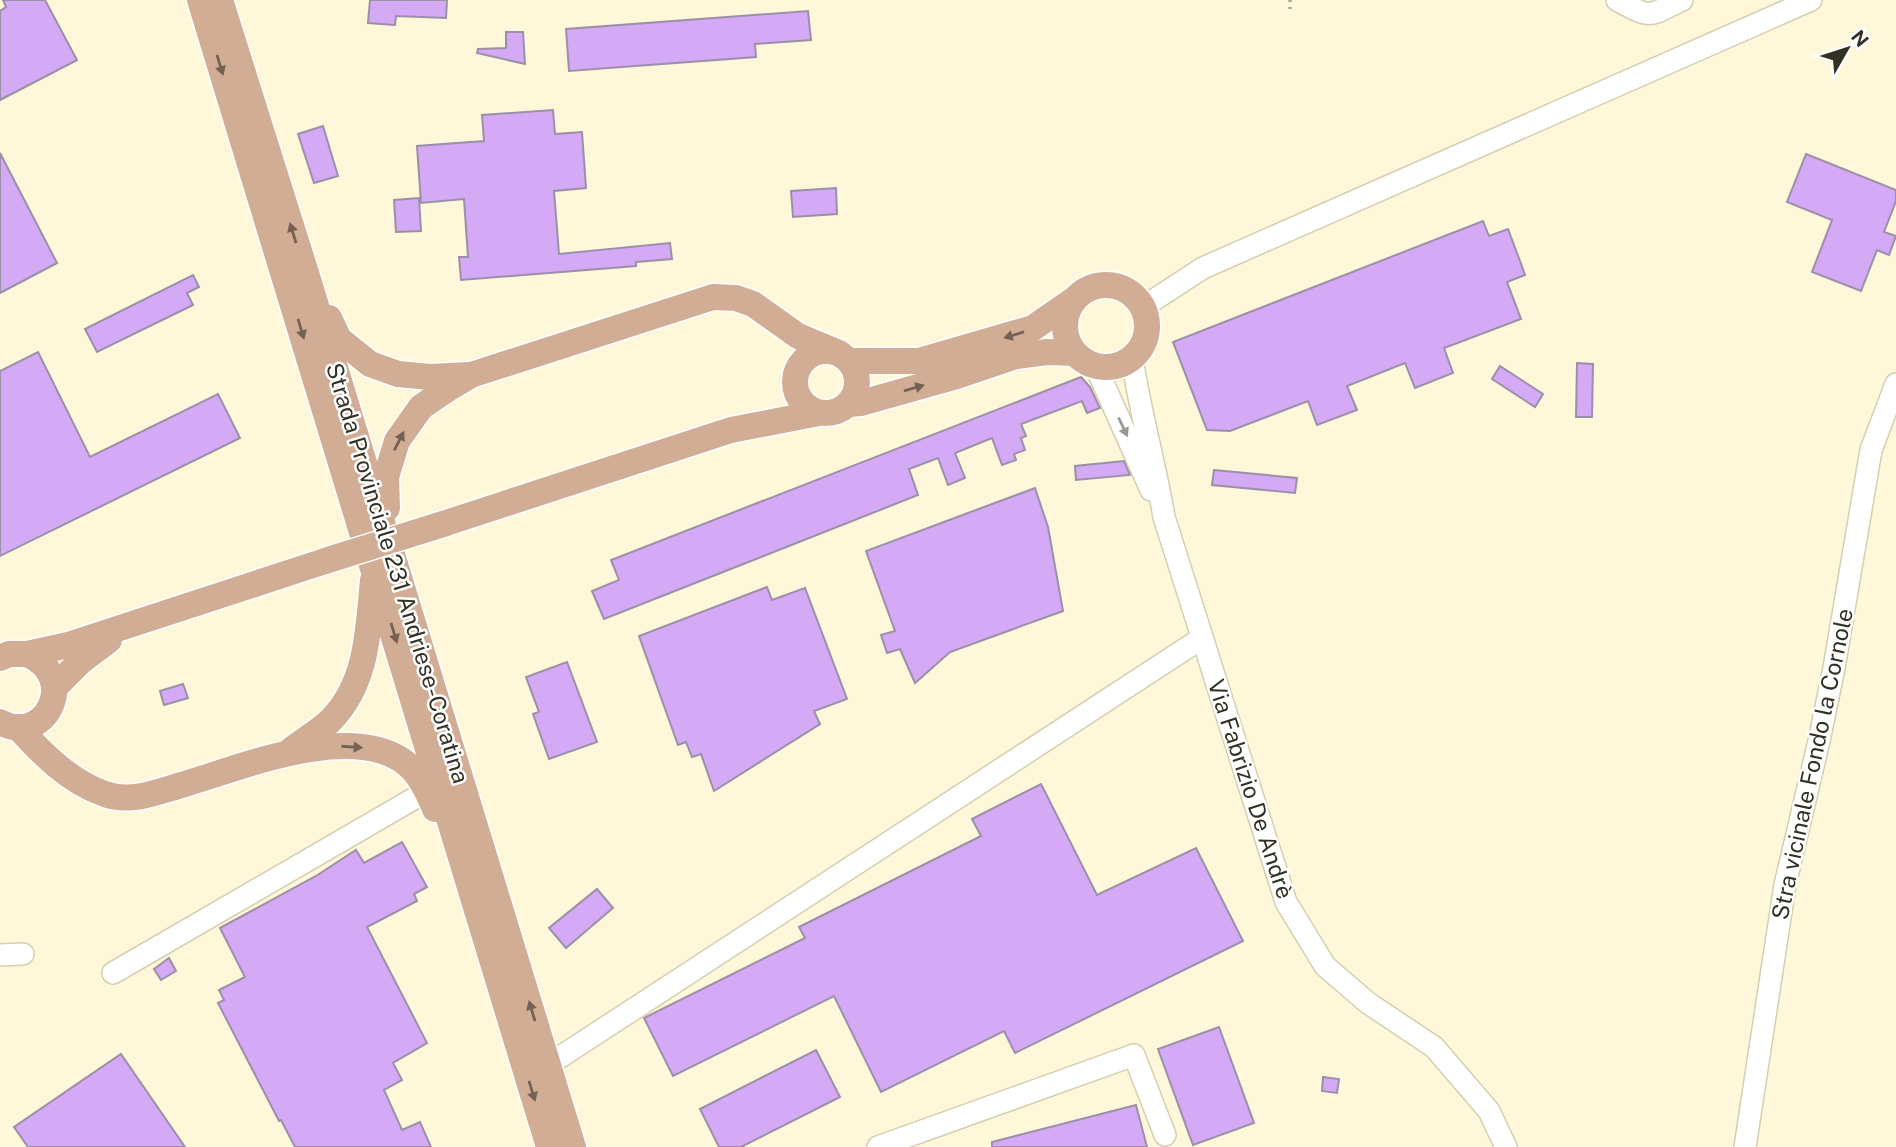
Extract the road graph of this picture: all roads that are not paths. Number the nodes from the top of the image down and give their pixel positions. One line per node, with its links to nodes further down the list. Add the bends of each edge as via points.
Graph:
1 (200, 0): 20 (main road, Strada Provinciale 231 Andriese-Coratina, one-way to 20)
2 (220, 0): 6 (main road, Strada Provinciale 231 Andriese-Coratina, one-way to 2)
3 (1617, 0): 4 (street, via 1644,15)
4 (1682, 0)
5 (1811, 0): 8 (street, via 1203,268)
6 (306, 273): 13 (main road, via 339,339 370,364 398,374); 21 (main road, Strada Provinciale 231 Andriese-Coratina)
7 (1072, 301): 8 (main road, via 1095,285 1109,284 1134,296); 10 (main road, one-way to 10, via 1034,328 933,357); 12 (main road, via 1066,314 1067,341)
8 (1143, 307): 11 (main road, via 1146,334)
9 (768, 316): 10 (main road, via 797,337); 13 (main road, via 736,298 713,297); 14 (main road)
10 (844, 357): 14 (main road, via 818,351 808,355 801,362); 16 (main road, via 854,368 857,384)
11 (1132, 358): 12 (main road, via 1114,366); 19 (street)
12 (1085, 359): 16 (main road, one-way to 12, via 1016,356 1047,352); 19 (street, one-way to 19)
13 (471, 375): 21 (main road, one-way to 13, via 386,503 386,477 397,441 421,407)
14 (796, 382): 17 (main road, via 801,402); 18 (main road)
15 (1896, 384): 41 (street, Stra vicinale Fondo la Cornole, via 1871,450 1835,668 1784,885)
16 (848, 404): 17 (main road, via 839,411)
17 (819, 413): 18 (main road)
18 (731, 430): 22 (main road, bridge)
19 (1164, 517): 23 (street, Via Fabrizio De Andrè)
20 (374, 568): 28 (main road, via 366,655 355,685 331,720); 31 (main road, Strada Provinciale 231 Andriese-Coratina, one-way to 31)
21 (400, 579): 35 (main road, Strada Provinciale 231 Andriese-Coratina, one-way to 21)
22 (128, 626): 24 (main road); 26 (main road, via 81,661)
23 (1202, 638): 35 (street); 40 (street, Via Fabrizio De Andrè, via 1286,902 1325,966 1368,1003 1434,1047 1489,1111)
24 (27, 654): 25 (main road); 26 (main road, via 46,666 52,676)
25 (0, 658)
26 (52, 699): 27 (main road, via 40,720); 29 (main road, via 55,739)
27 (8, 725): 29 (main road)
28 (285, 754): 29 (main road, via 140,797 107,795); 30 (main road, one-way to 30, via 331,745 372,748 404,761)
29 (75, 779)
30 (427, 791): 31 (main road); 34 (street)
31 (470, 885): 37 (main road, Strada Provinciale 231 Andriese-Coratina, one-way to 37)
32 (23, 954): 33 (street)
33 (0, 955)
34 (113, 973)
35 (548, 1065): 38 (main road, Strada Provinciale 231 Andriese-Coratina)
36 (1165, 1135): 39 (street, via 1134,1055)
37 (549, 1147)
38 (573, 1147)
39 (878, 1147)
40 (1506, 1147)
41 (1745, 1147)

